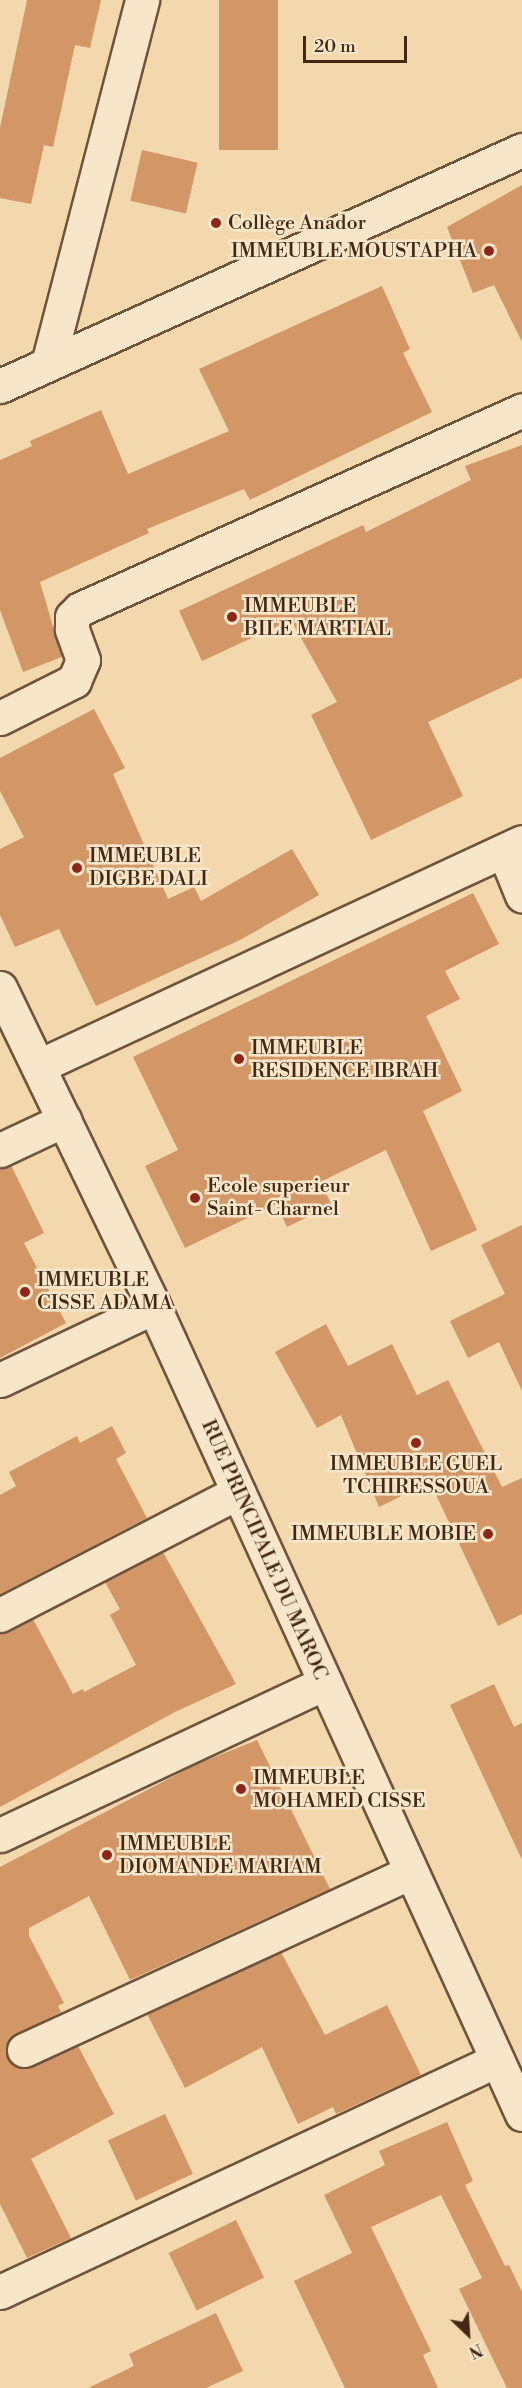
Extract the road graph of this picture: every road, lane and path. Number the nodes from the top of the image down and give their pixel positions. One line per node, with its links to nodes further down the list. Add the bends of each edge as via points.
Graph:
1 (142, 0): 3 (street)
2 (522, 150): 3 (street)
3 (48, 364): 4 (street)
4 (0, 386)
5 (522, 410): 6 (street, via 80,609 72,617 83,660 74,681)
6 (0, 718)
7 (513, 847): 8 (street); 10 (street)
8 (522, 895)
9 (0, 988): 10 (street, RUE PRINCIPALE DU MAROC)
10 (39, 1066): 11 (street, RUE PRINCIPALE DU MAROC)
11 (64, 1120): 12 (street); 13 (street, RUE PRINCIPALE DU MAROC)
12 (0, 1150)
13 (154, 1307): 14 (street); 15 (street, RUE PRINCIPALE DU MAROC)
14 (0, 1380)
15 (238, 1492): 16 (street); 17 (street, RUE PRINCIPALE DU MAROC)
16 (0, 1615)
17 (325, 1683): 18 (street); 19 (street, RUE PRINCIPALE DU MAROC)
18 (0, 1835)
19 (411, 1872): 20 (street); 21 (street, RUE PRINCIPALE DU MAROC)
20 (24, 2050)
21 (496, 2060): 22 (street, RUE PRINCIPALE DU MAROC); 23 (street)
22 (522, 2114)
23 (0, 2292)

